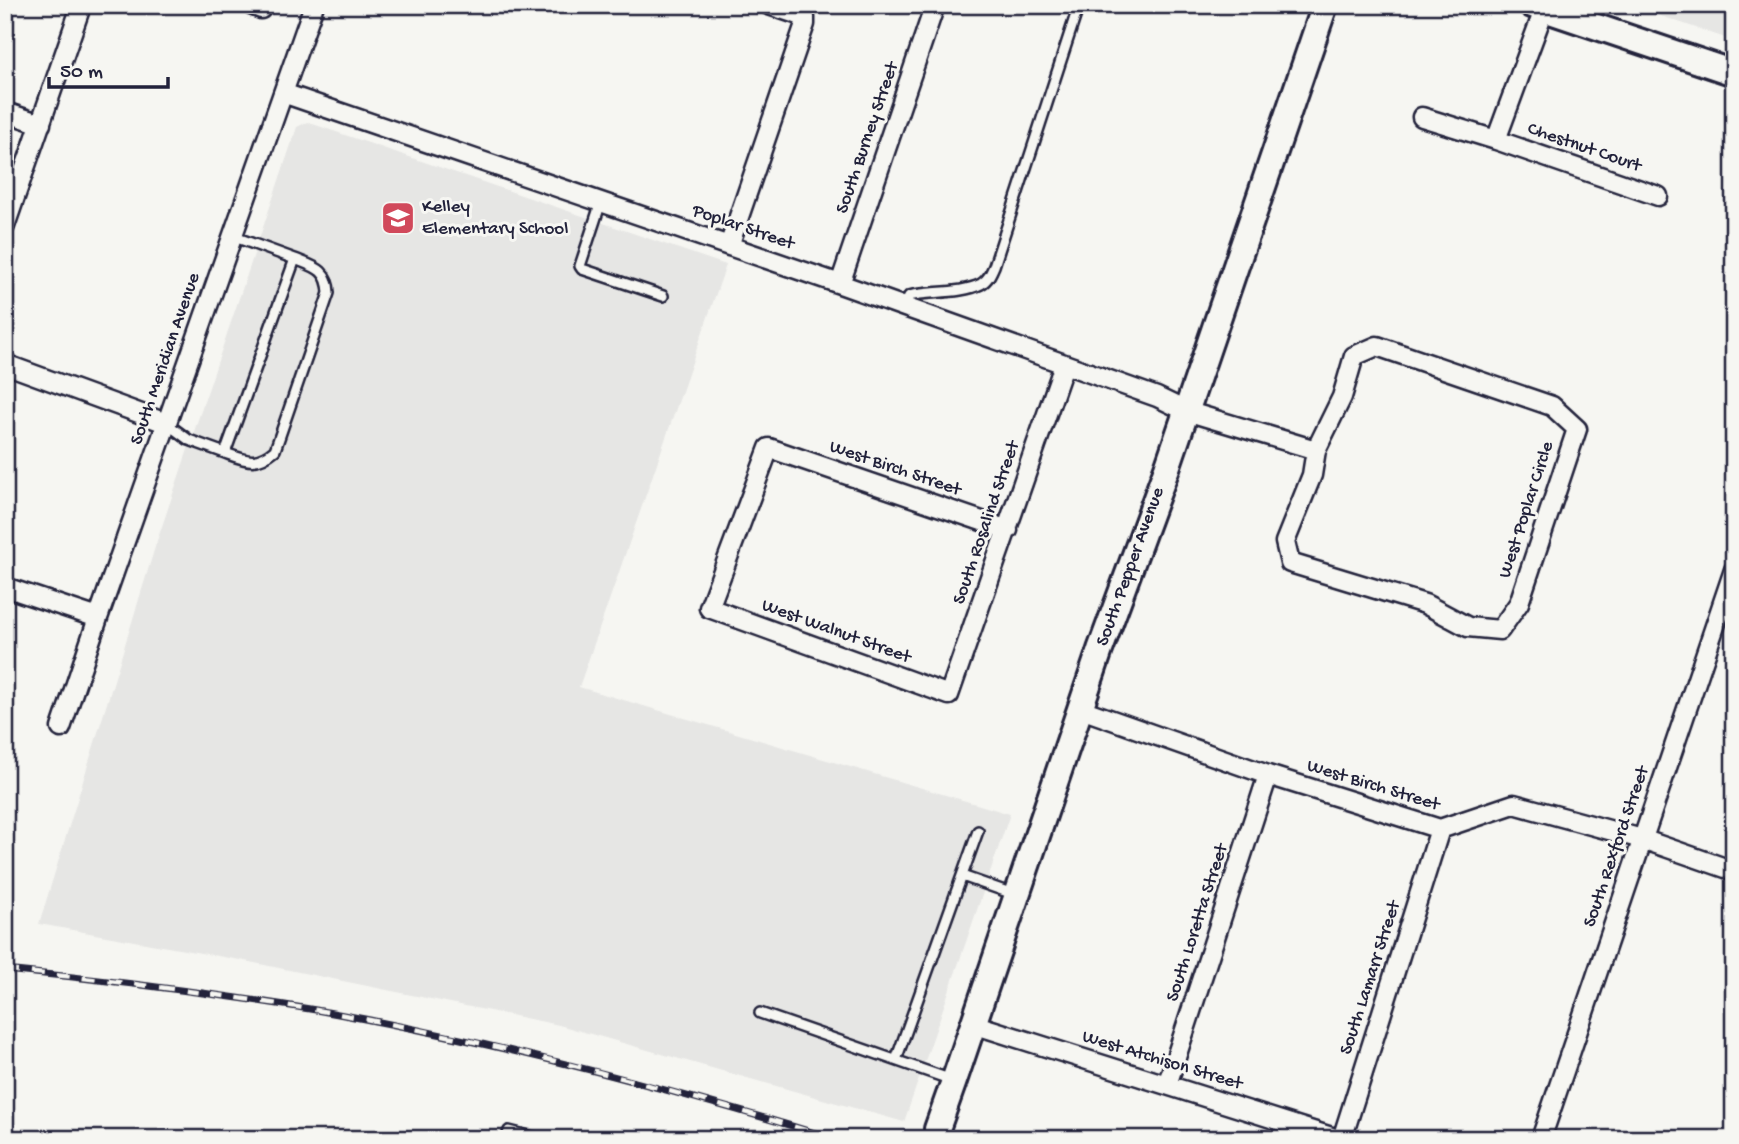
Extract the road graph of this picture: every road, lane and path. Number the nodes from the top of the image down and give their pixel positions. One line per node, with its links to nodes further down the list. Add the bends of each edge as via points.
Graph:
1 (314, 5): 9 (street, South Meridian Avenue)
2 (769, 5): 18 (street, via 805,17 804,28)
3 (935, 5): 20 (street, South Burney Street)
4 (1079, 5): 22 (lane, via 989,277 981,284 909,296)
5 (1325, 5): 25 (main road, South Pepper Avenue)
6 (1541, 7): 8 (main road); 13 (street, Chestnut Court)
7 (79, 12): 12 (street)
8 (1734, 73)
9 (283, 93): 15 (street, Poplar Street); 17 (street, South Meridian Avenue)
10 (5, 112): 12 (street)
11 (1422, 117): 13 (street, Chestnut Court)
12 (41, 124): 16 (street)
13 (1496, 140): 14 (street, Chestnut Court)
14 (1658, 197)
15 (601, 202): 18 (street, Poplar Street); 21 (lane, via 580,266)
16 (5, 226)
17 (232, 236): 19 (lane); 26 (street, South Meridian Avenue)
18 (729, 246): 20 (street, Poplar Street)
19 (295, 259): 28 (lane); 28 (lane, via 320,269 329,293 275,450 264,460 249,461)
20 (840, 284): 22 (street, Poplar Street)
21 (663, 296)
22 (904, 307): 24 (street, Poplar Street)
23 (5, 364): 26 (street)
24 (1064, 365): 25 (street, Poplar Street); 29 (street, South Rosalind Street)
25 (1186, 411): 27 (street, Poplar Street); 35 (main road, South Pepper Avenue)
26 (166, 423): 28 (lane, via 189,440); 33 (street, South Meridian Avenue)
27 (1316, 450): 27 (street, West Poplar Circle, via 1342,397 1354,356 1377,346 1552,406 1577,429 1518,603 1500,630 1468,627 1425,604 1290,563 1285,542 1312,475)
28 (225, 453)
29 (1008, 530): 32 (street, West Birch Street, via 769,448); 34 (street, South Rosalind Street)
30 (1734, 570): 40 (street, South Rexford Street)
31 (5, 587): 33 (street)
32 (709, 608): 34 (street, West Walnut Street)
33 (98, 618): 36 (street, South Meridian Avenue)
34 (949, 695)
35 (1081, 709): 37 (street, West Birch Street); 43 (main road, South Pepper Avenue)
36 (61, 729)
37 (1268, 775): 38 (street, West Birch Street); 48 (street, South Loretta Street)
38 (1440, 829): 40 (street, West Birch Street, via 1514,804); 52 (street, South Lamarr Street)
39 (978, 831): 42 (lane)
40 (1642, 839): 41 (street, West Birch Street); 53 (street, South Rexford Street)
41 (1734, 872)
42 (962, 876): 43 (lane); 46 (lane)
43 (1018, 896): 45 (main road, South Pepper Avenue)
44 (760, 1013): 46 (lane)
45 (974, 1024): 47 (main road, South Pepper Avenue); 48 (street, West Atchison Street)
46 (896, 1060): 47 (lane)
47 (954, 1081): 49 (main road, South Pepper Avenue)
48 (1167, 1085): 52 (street, West Atchison Street)
49 (934, 1136)
50 (506, 1139): 51 (lane, via 509,1131)
51 (541, 1139)
52 (1340, 1139)
53 (1541, 1139)

